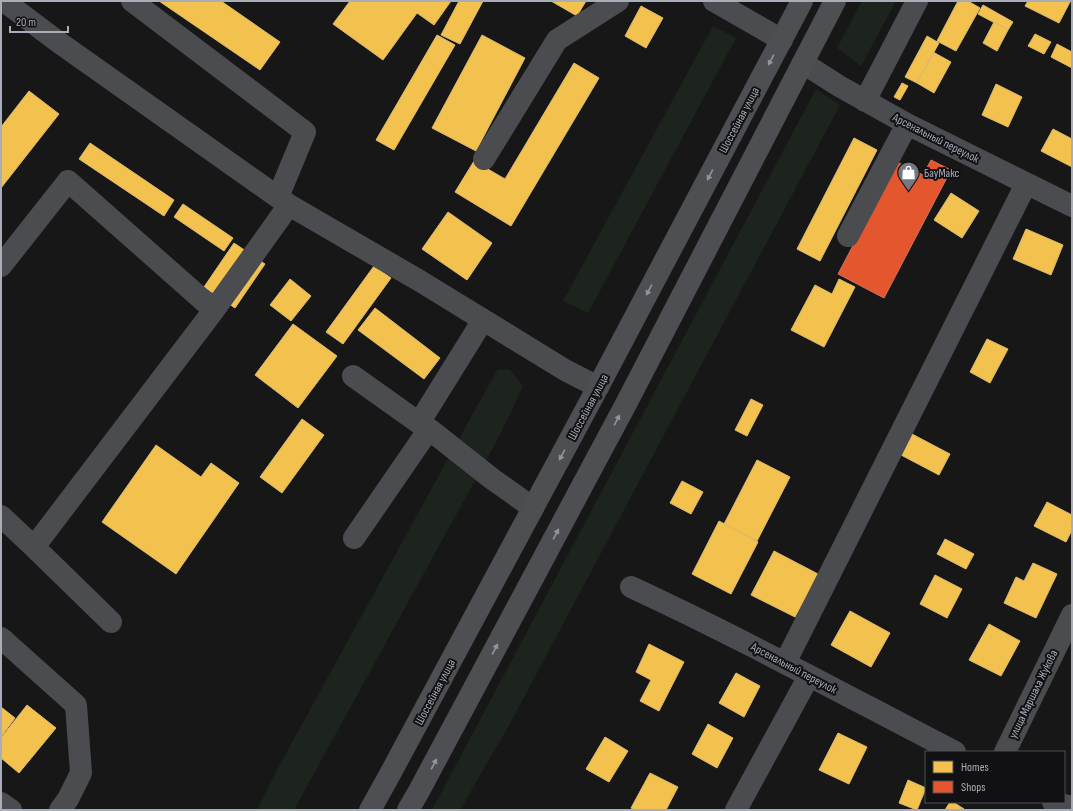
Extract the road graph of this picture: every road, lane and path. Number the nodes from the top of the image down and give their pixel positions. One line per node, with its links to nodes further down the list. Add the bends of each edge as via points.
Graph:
1 (4, 1): 14 (street)
2 (132, 1): 14 (street, via 305,132)
3 (618, 1): 12 (street, via 557,40)
4 (714, 1): 8 (street)
5 (802, 1): 8 (main road, Шоссейная улица)
6 (835, 1): 9 (main road)
7 (917, 1): 10 (street)
8 (782, 40): 21 (main road, Шоссейная улица, one-way to 21)
9 (803, 63): 10 (street, Арсенальный переулок); 35 (main road, one-way to 9, via 631,395)
10 (866, 101): 11 (street, Арсенальный переулок)
11 (907, 124): 13 (street, Арсенальный переулок); 16 (street)
12 (484, 159)
13 (1026, 184): 15 (street, Арсенальный переулок); 31 (street)
14 (283, 201): 18 (street); 19 (street)
15 (1072, 206)
16 (848, 236)
17 (1, 266): 18 (street, via 68,181)
18 (214, 310): 26 (street)
19 (482, 320): 21 (street); 22 (street)
20 (353, 376): 22 (street)
21 (598, 387): 23 (main road, Шоссейная улица, one-way to 23)
22 (424, 426): 23 (street); 25 (street)
23 (533, 508): 41 (main road, Шоссейная улица)
24 (1, 516): 26 (street)
25 (354, 538)
26 (34, 547): 29 (street)
27 (631, 587): 31 (street, Арсенальный переулок)
28 (1072, 615): 34 (street, улица Маршала Жукова)
29 (111, 622)
30 (1, 638): 40 (street, via 76,705 81,773)
31 (785, 663): 32 (street, Арсенальный переулок)
32 (809, 676): 33 (street, Арсенальный переулок); 43 (street)
33 (953, 751)
34 (1005, 751)
35 (416, 800): 42 (main road)
36 (1, 803): 39 (street)
37 (1057, 803): 38 (street)
38 (1072, 807)
39 (10, 810)
40 (60, 810)
41 (370, 810)
42 (408, 810)
43 (736, 810)

